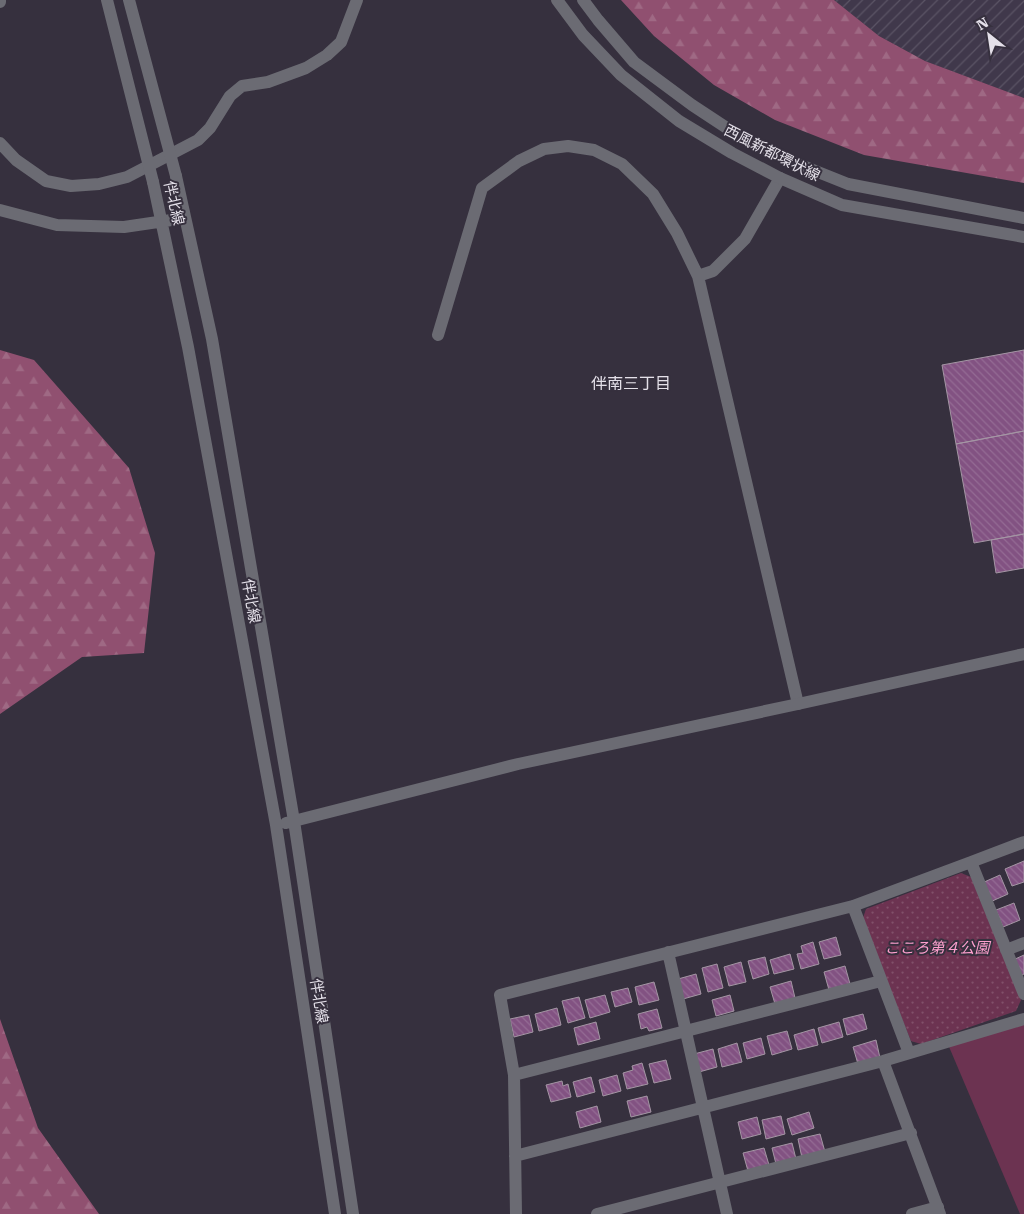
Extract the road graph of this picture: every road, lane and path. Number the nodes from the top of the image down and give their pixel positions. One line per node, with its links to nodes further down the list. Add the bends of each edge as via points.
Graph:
1 (107, 0): 11 (street, 伴北線, bridge)
2 (129, 0): 9 (street, 伴北線, bridge)
3 (357, 0): 6 (street, via 341,42 327,55 306,68 268,82 242,86 230,96 210,128 198,140 127,177 71,186 46,181 16,160)
4 (557, 0): 7 (street, 西風新都環状線, via 582,35 621,75 680,121)
5 (583, 0): 10 (street, 西風新都環状線, via 634,62 736,134 779,156 848,184)
6 (0, 143)
7 (780, 178): 12 (street, 西風新都環状線, via 842,205); 13 (street, via 745,239 714,271)
8 (0, 210): 11 (street, via 57,225 124,227)
9 (185, 218): 11 (street); 17 (street, 伴北線, via 212,339)
10 (1024, 218)
11 (162, 221): 18 (street, 伴北線)
12 (1024, 237)
13 (698, 276): 14 (street, via 653,194 622,164 594,150 568,146 544,149 520,161 482,188); 16 (street)
14 (438, 335)
15 (1024, 654): 16 (street)
16 (798, 704): 17 (street, via 518,764)
17 (294, 821): 18 (street); 38 (street, 伴北線)
18 (276, 825): 37 (street, 伴北線)
19 (1024, 842): 20 (street)
20 (971, 862): 21 (street); 23 (street)
21 (853, 906): 24 (street); 25 (street)
22 (1024, 943): 23 (street)
23 (1006, 950): 26 (street)
24 (668, 952): 28 (street); 31 (street, via 500,995)
25 (881, 981): 28 (street); 29 (street)
26 (1024, 994)
27 (1024, 1019): 29 (street)
28 (687, 1032): 31 (street); 32 (street)
29 (909, 1054): 30 (street)
30 (883, 1061): 32 (street); 33 (street)
31 (514, 1075): 34 (street)
32 (703, 1107): 34 (street); 35 (street)
33 (911, 1133): 35 (street); 36 (street)
34 (515, 1156): 39 (street)
35 (720, 1183): 40 (street); 41 (street)
36 (939, 1211): 42 (street)
37 (335, 1214)
38 (353, 1214)
39 (516, 1214)
40 (597, 1214)
41 (727, 1214)
42 (912, 1214)

